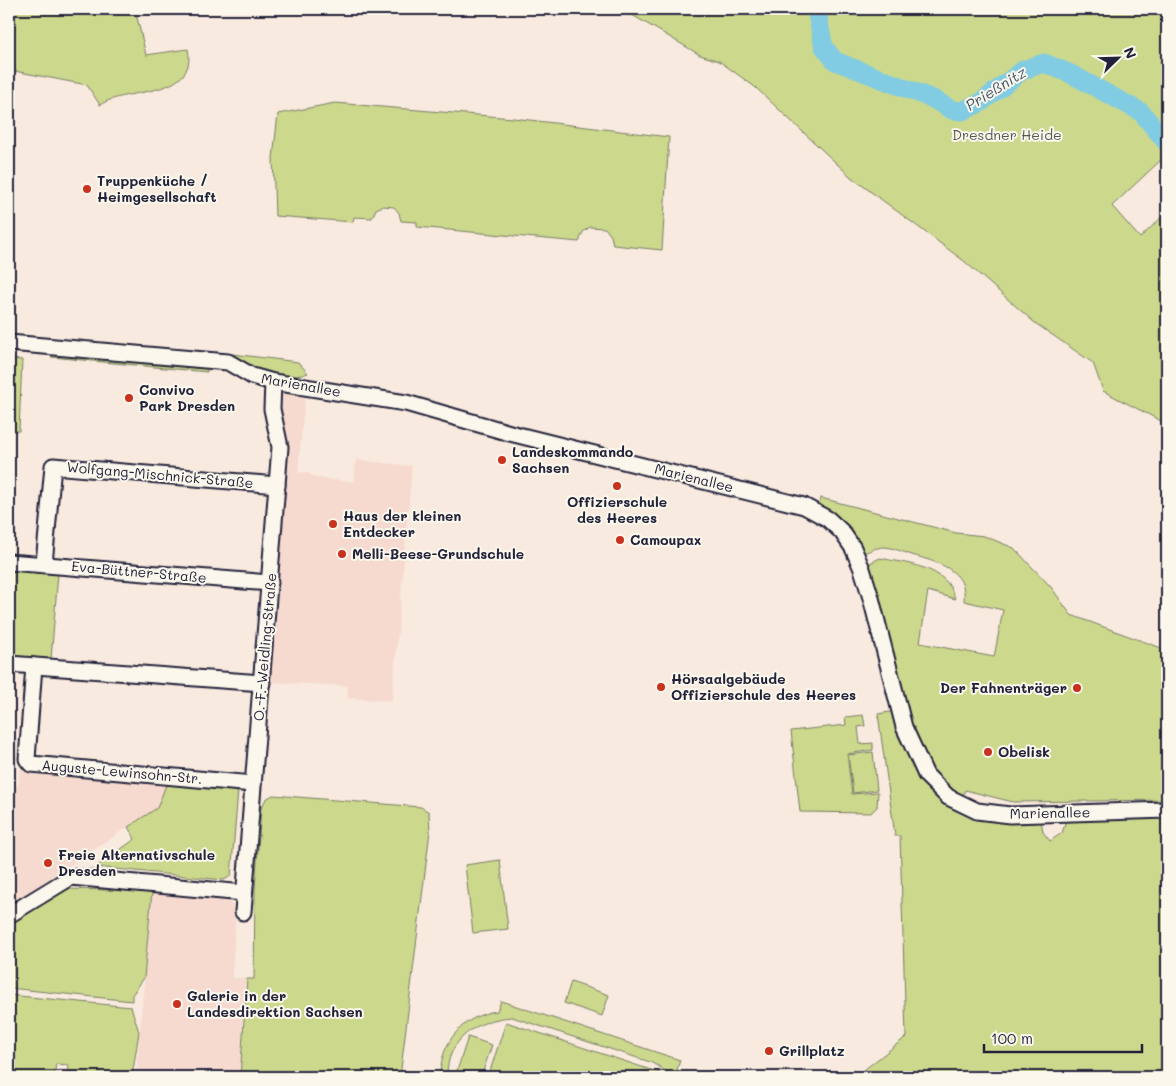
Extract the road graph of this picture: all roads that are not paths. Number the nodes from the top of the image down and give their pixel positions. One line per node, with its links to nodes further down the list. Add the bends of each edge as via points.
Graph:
1 (9, 343): 2 (street, Marienallee, via 228,362 252,376)
2 (273, 382): 3 (street, O.-F.-Weidling-Straße, via 272,409 280,447); 11 (street, Marienallee, via 406,403 510,433 789,501 816,512 842,532 862,569 904,727 918,762 934,785 948,797 977,810 1010,816)
3 (276, 485): 5 (street, Wolfgang-Mischnick-Straße, via 53,466); 6 (street, O.-F.-Weidling-Straße)
4 (9, 562): 5 (street, Eva-Büttner-Straße)
5 (44, 564): 6 (street, Eva-Büttner-Straße)
6 (270, 582): 9 (street, O.-F.-Weidling-Straße)
7 (9, 664): 8 (street)
8 (34, 666): 9 (street); 10 (street, Auguste-Lewinsohn-Str., via 27,759 31,764)
9 (262, 684): 10 (street, O.-F.-Weidling-Straße)
10 (254, 784): 12 (street, O.-F.-Weidling-Straße)
11 (1167, 810)
12 (244, 893): 13 (street, O.-F.-Weidling-Straße); 14 (street, via 72,877)
13 (243, 912)
14 (9, 916)

